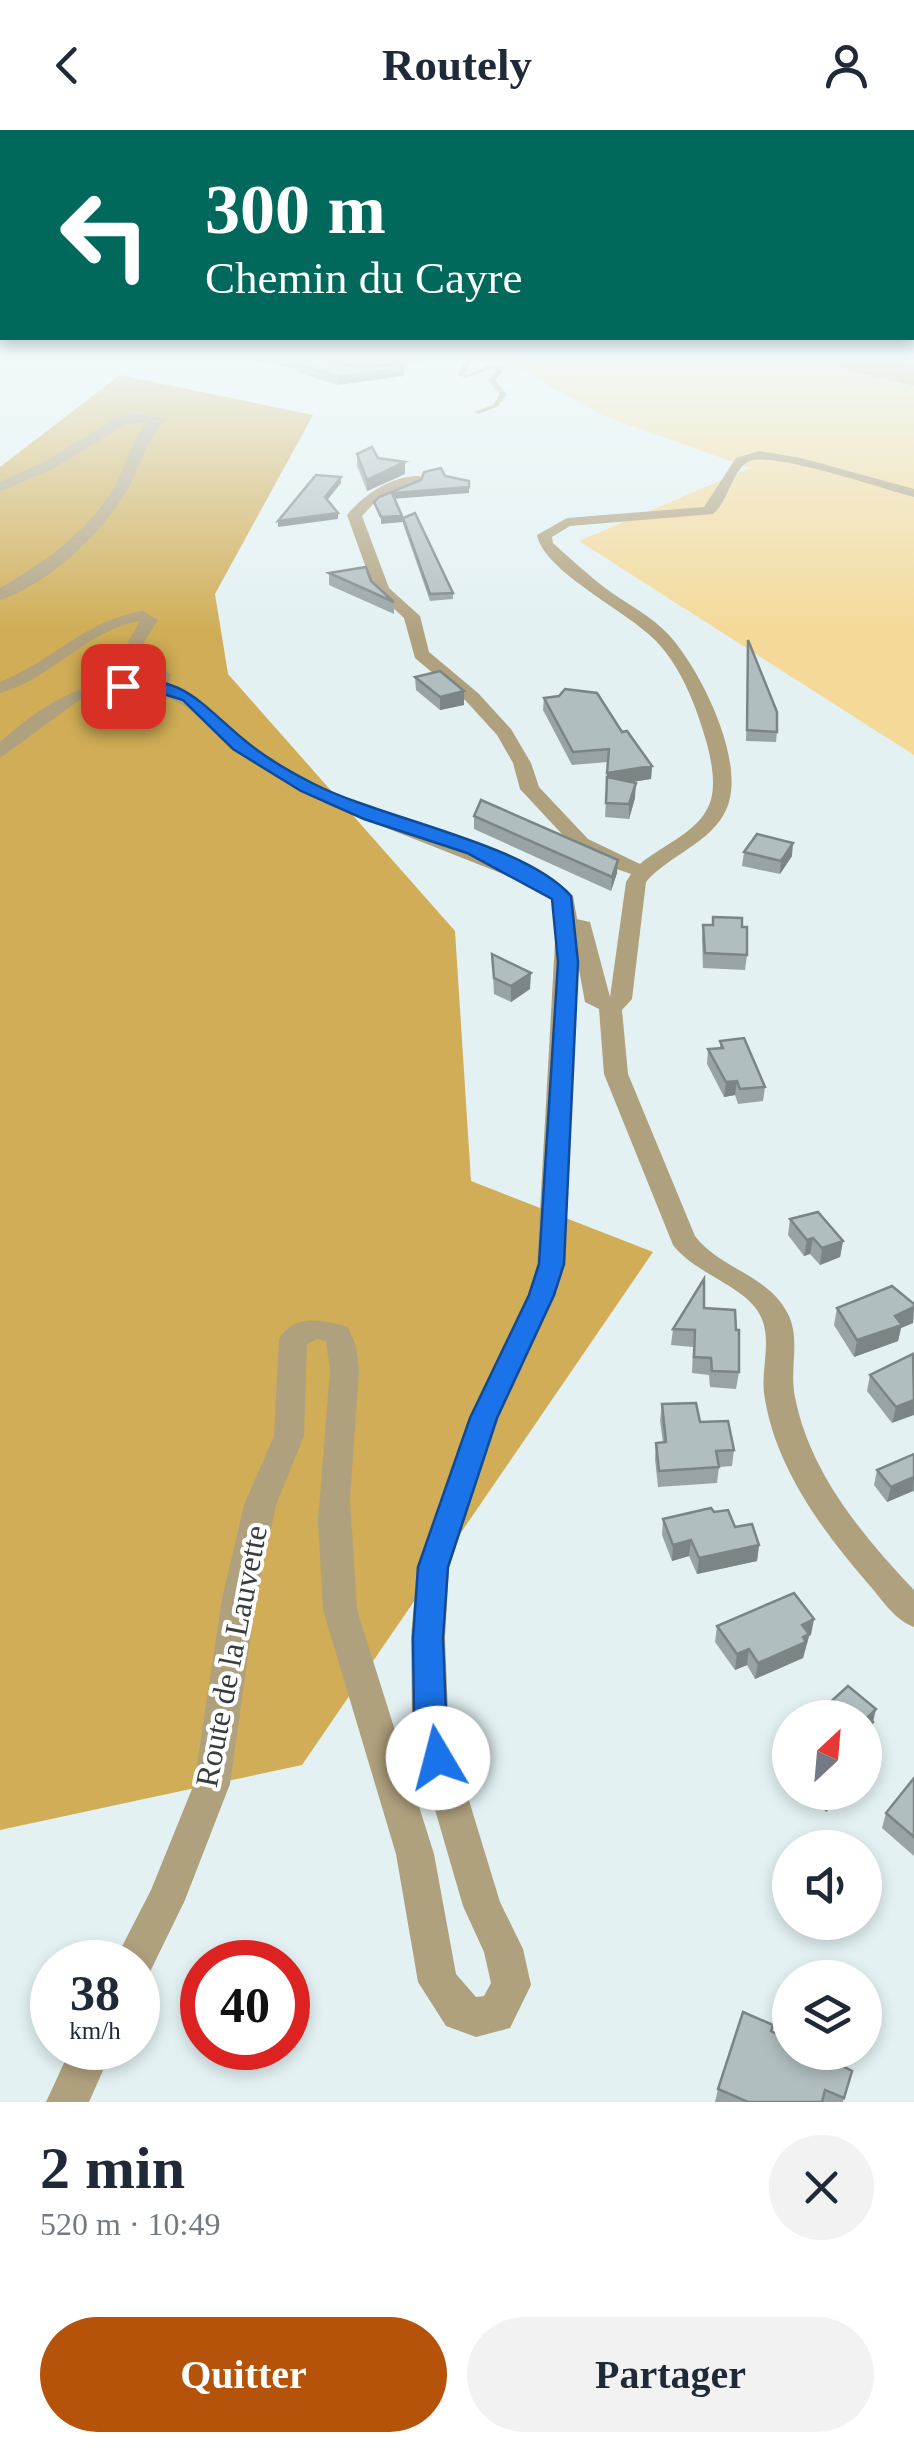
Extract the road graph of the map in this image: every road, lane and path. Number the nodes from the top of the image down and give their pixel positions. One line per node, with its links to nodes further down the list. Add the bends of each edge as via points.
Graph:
1 (74, 449): 4 (street)
2 (136, 449): 6 (street, via 131,470 90,530 59,560)
3 (416, 480): 10 (street, via 372,497 354,515 382,590 412,616 421,654 505,733 530,788 555,816 582,843)
4 (0, 487)
5 (914, 493): 10 (street, via 782,455 754,454 739,462 708,511 567,522 544,535 598,590 664,637 708,714 724,792 718,810 697,835)
6 (0, 594)
7 (0, 688): 8 (street, via 20,682 103,624 142,616 150,620 136,642 138,656 162,675)
8 (159, 688): 9 (street, via 70,694); 11 (street, via 188,697 239,746 308,788 474,849 539,881 562,896)
9 (0, 752)
10 (641, 871): 12 (street, via 621,998)
11 (567, 924): 12 (street, via 582,927 597,1002); 14 (street, Route de la Lauvette, via 552,1264 484,1418 433,1567 428,1638 438,1758 512,1986 496,2014 476,2017 460,2012 438,1982 415,1854 340,1610 334,1572 346,1352 338,1334 314,1328 292,1339 289,1436 255,1524 238,1599 212,1784)
12 (610, 1005): 13 (street, via 616,1074 683,1239 702,1261 760,1296 775,1316 779,1392 795,1450 840,1523)
13 (914, 1612)
14 (145, 1940)
15 (81, 2070): 16 (street)
16 (66, 2102)

